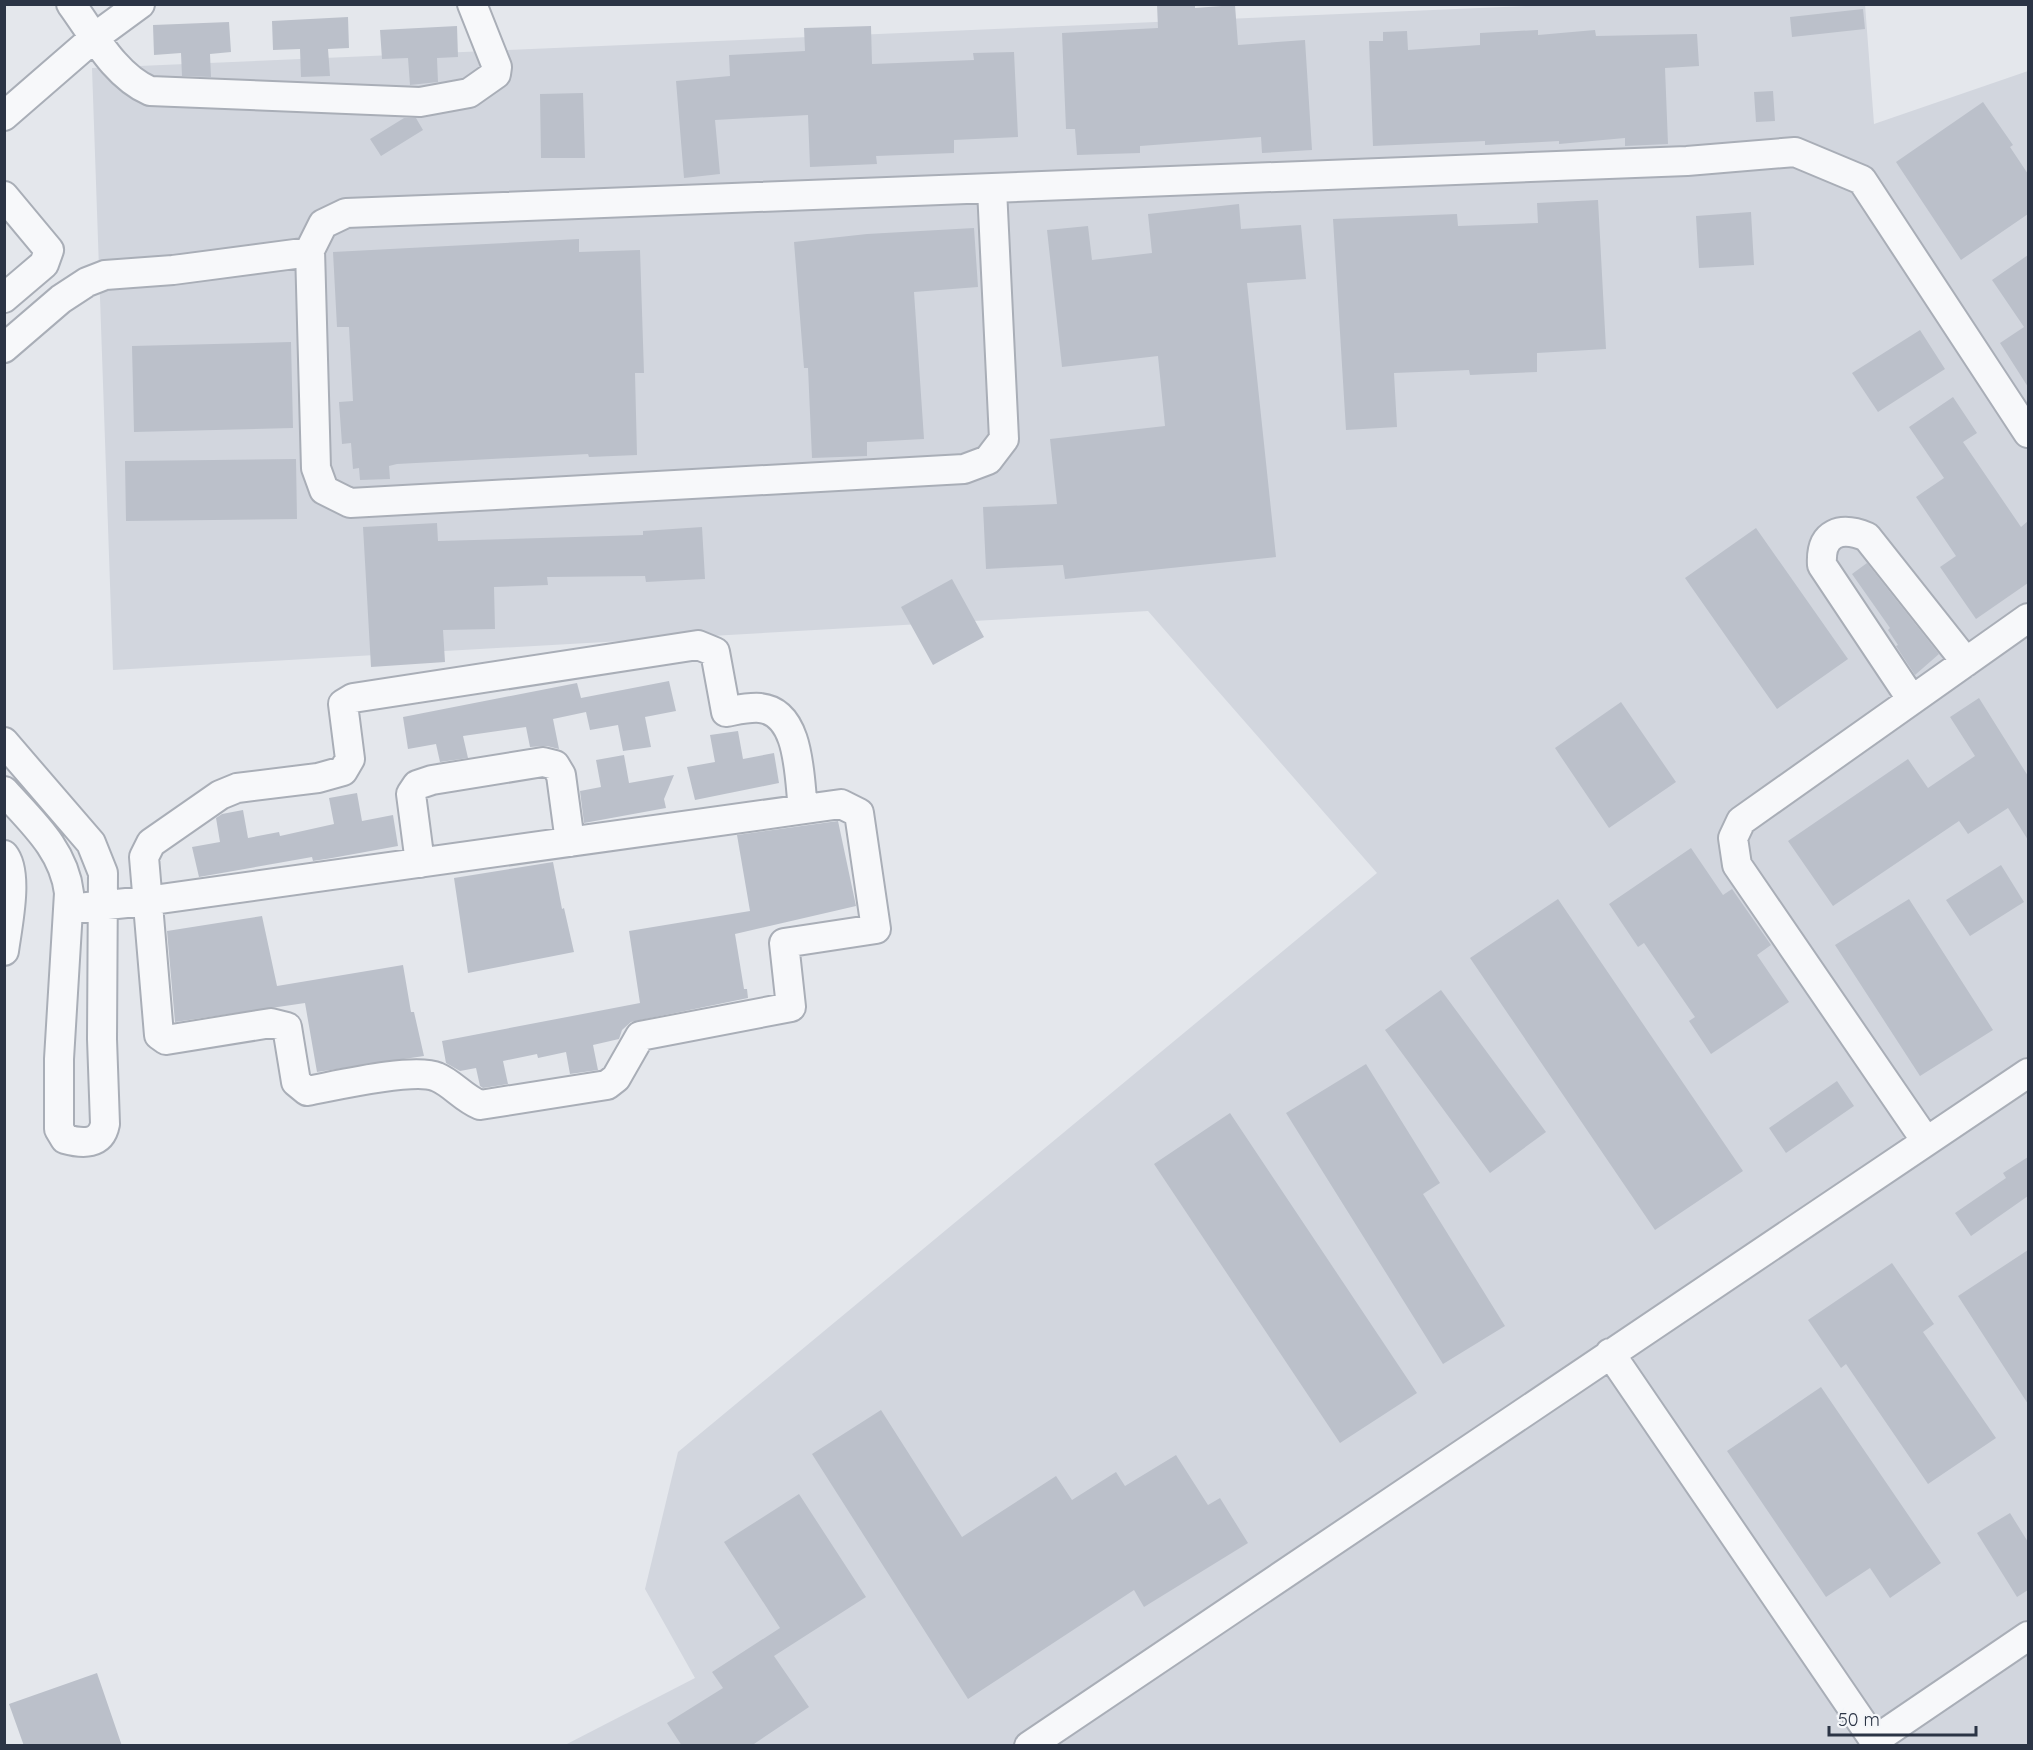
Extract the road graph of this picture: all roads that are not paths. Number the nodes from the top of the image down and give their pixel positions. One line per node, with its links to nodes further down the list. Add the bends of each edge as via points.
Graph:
1 (71, 4): 4 (street)
2 (140, 4): 4 (street)
3 (472, 4): 4 (street, via 497,67 496,74 469,93 420,102 150,91 125,75)
4 (95, 37): 5 (street)
5 (4, 116)
6 (992, 189): 8 (street, via 346,213 323,224); 8 (street, via 1004,439 988,460 964,469 350,503 324,490 316,468); 11 (street, via 1687,161 1795,152 1862,180)
7 (4, 196): 9 (street, via 49,250 44,264)
8 (310, 252): 10 (street, via 105,275 61,298)
9 (4, 297)
10 (4, 348)
11 (2028, 433)
12 (2028, 618): 13 (street)
13 (1966, 662): 14 (street); 14 (street, via 1867,537 1851,530 1838,532 1826,541 1822,565)
14 (1912, 700): 28 (street, via 1741,821 1733,838 1737,865)
15 (4, 742): 22 (street, via 98,856 104,873)
16 (4, 791): 23 (street, via 57,853 67,874)
17 (802, 809): 18 (street); 21 (street, via 793,734 775,713 760,708 726,711 715,652 698,645 353,698 343,704 350,759 343,771 237,788 220,795 151,843 144,857); 21 (street, via 842,804 859,813 876,929 784,943 791,1008 640,1036 616,1078 607,1085 480,1105 465,1099 438,1077 418,1073 307,1091 296,1082 287,1027 271,1023 166,1040 159,1035)
18 (570, 842): 20 (street); 20 (street, via 561,775 555,765 543,762 417,785 411,794)
19 (4, 855): 24 (street, via 13,876)
20 (420, 862): 21 (street)
21 (146, 901): 22 (street)
22 (103, 907): 23 (street); 25 (street)
23 (68, 909): 26 (street)
24 (4, 951)
25 (103, 1069): 26 (street); 26 (street, via 103,1135 95,1141 80,1143 65,1139 59,1129)
26 (59, 1070)
27 (2028, 1073): 28 (street)
28 (1926, 1141): 29 (street)
29 (1610, 1353): 31 (street); 32 (street)
30 (2028, 1636): 31 (street)
31 (1877, 1743)
32 (1029, 1746)

